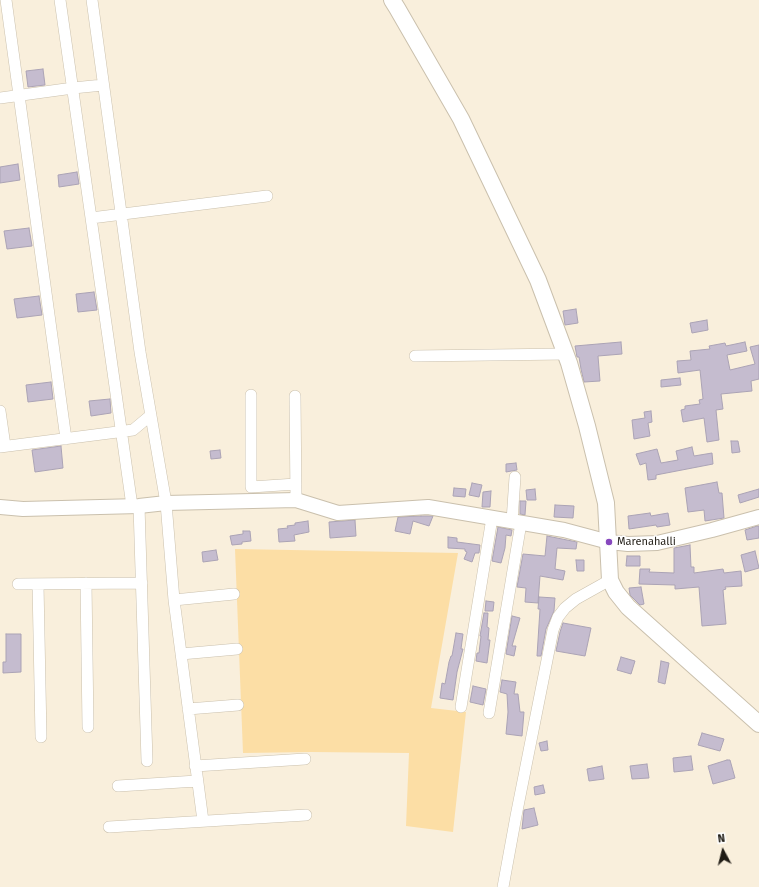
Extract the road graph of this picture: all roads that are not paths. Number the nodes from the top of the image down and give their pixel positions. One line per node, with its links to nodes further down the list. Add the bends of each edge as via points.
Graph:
1 (6, 0): 7 (street)
2 (60, 0): 6 (street)
3 (92, 0): 5 (street)
4 (392, 0): 12 (main road, via 461,119 538,280)
5 (103, 86): 6 (street); 10 (street)
6 (73, 88): 7 (street); 11 (street)
7 (19, 96): 8 (street); 19 (street)
8 (0, 98)
9 (267, 196): 10 (street)
10 (121, 214): 11 (street); 17 (street)
11 (91, 218): 18 (street)
12 (566, 354): 13 (street); 30 (main road, via 606,503)
13 (415, 356)
14 (251, 395): 22 (street, via 251,487)
15 (295, 396): 22 (street)
16 (0, 411): 20 (street)
17 (151, 415): 18 (street, via 133,430); 24 (street)
18 (122, 432): 19 (street); 25 (street)
19 (66, 439): 20 (street)
20 (3, 447)
21 (515, 477): 29 (street)
22 (296, 484): 23 (street)
23 (296, 500): 24 (street); 28 (street, via 338,513 428,507)
24 (166, 503): 25 (street); 37 (street)
25 (135, 506): 26 (street, via 23,509); 33 (street)
26 (0, 507)
27 (759, 517): 30 (street, via 656,543)
28 (492, 518): 29 (street); 41 (street)
29 (516, 522): 30 (street, via 564,530); 43 (street)
30 (609, 542): 31 (main road)
31 (610, 580): 44 (main road, via 628,607); 55 (street, via 565,608 553,630)
32 (86, 583): 33 (street); 35 (street); 45 (street)
33 (142, 583): 48 (street)
34 (18, 584): 35 (street)
35 (38, 584): 46 (street)
36 (234, 594): 37 (street)
37 (174, 600): 39 (street)
38 (237, 649): 39 (street)
39 (181, 654): 42 (street)
40 (238, 705): 42 (street)
41 (461, 707)
42 (188, 710): 49 (street)
43 (489, 713)
44 (759, 724)
45 (88, 727)
46 (41, 737)
47 (305, 759): 49 (street)
48 (147, 762)
49 (195, 766): 50 (street)
50 (197, 781): 51 (street); 53 (street)
51 (118, 786)
52 (306, 815): 53 (street)
53 (203, 821): 54 (street)
54 (109, 827)
55 (503, 887)

